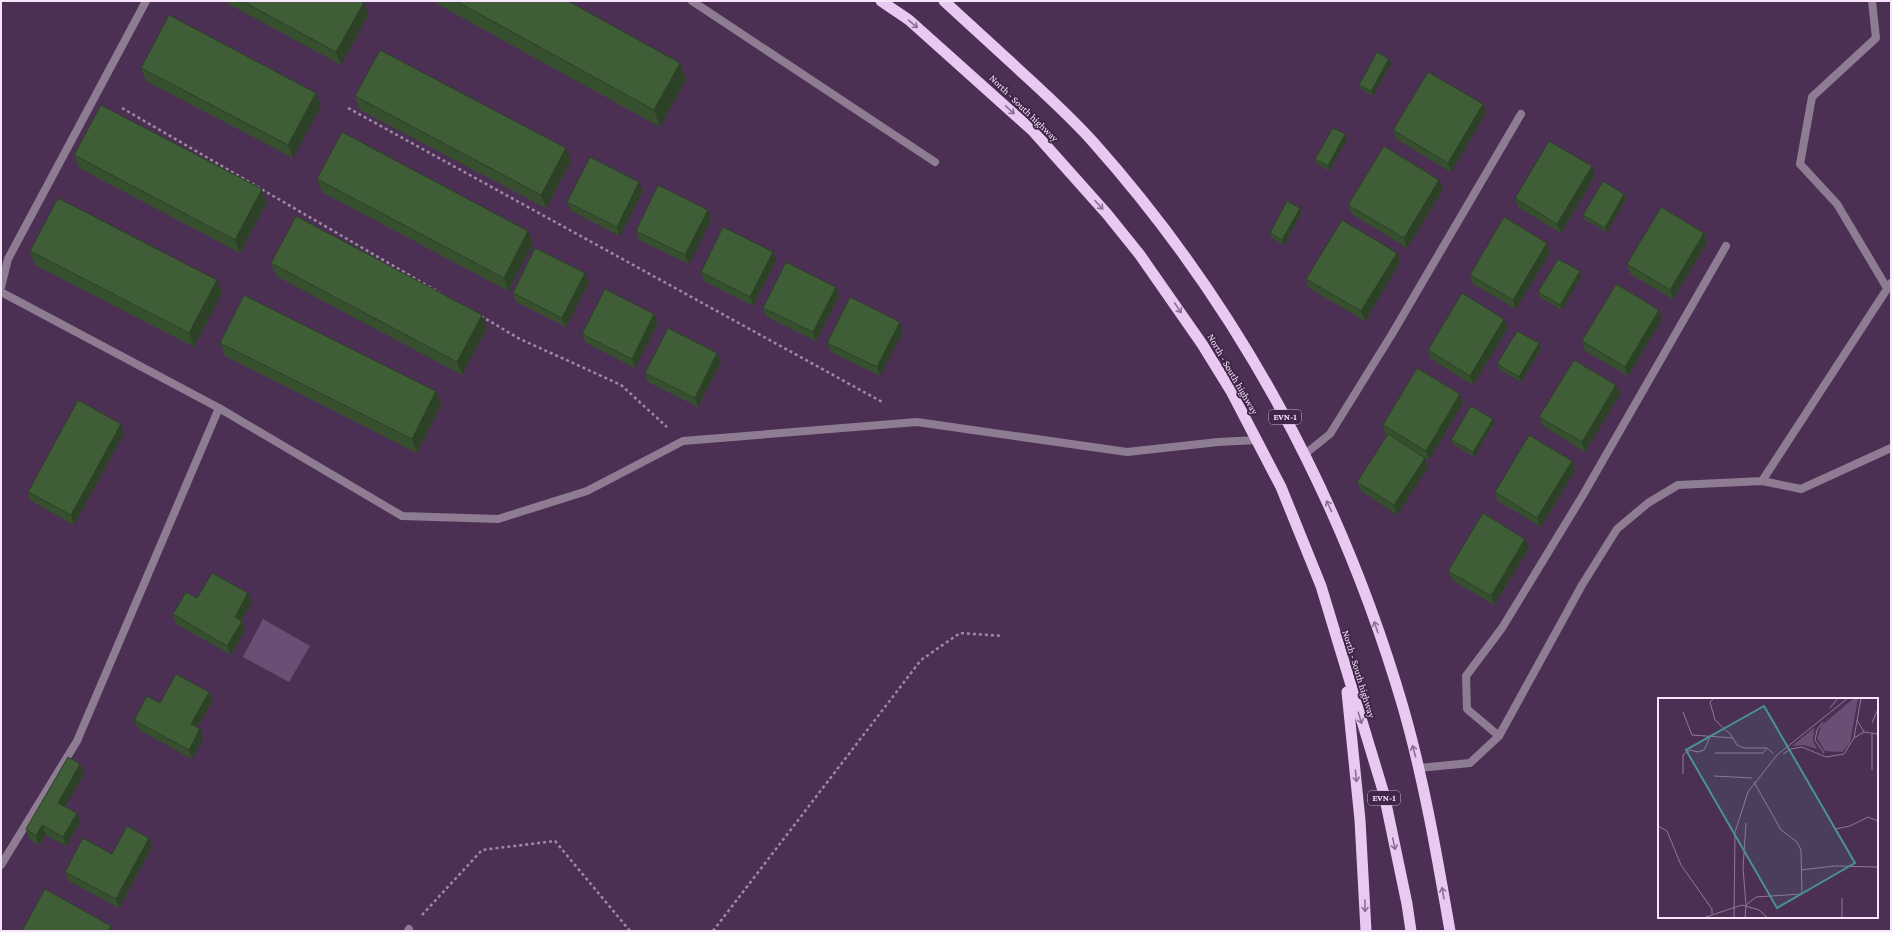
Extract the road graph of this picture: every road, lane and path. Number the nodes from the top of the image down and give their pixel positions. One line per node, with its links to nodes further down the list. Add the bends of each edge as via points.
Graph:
1 (146, 1): 11 (street, via 8,259)
2 (692, 1): 9 (street)
3 (881, 1): 18 (highway, North - South highway / EVN-1, one-way to 18, via 915,26 1033,131 1107,214 1140,255 1202,344)
4 (944, 1): 21 (highway, EVN-1, via 1055,102 1093,142 1161,224 1196,271 1254,360)
5 (1872, 1): 12 (street, via 1876,38 1812,97 1800,164 1837,204)
6 (122, 108): 14 (path)
7 (348, 108): 17 (path)
8 (1521, 114): 21 (street, via 1330,434)
9 (935, 162)
10 (1726, 246): 25 (street, via 1583,495 1502,628 1466,676 1467,709)
11 (1, 286)
12 (1889, 286): 22 (street)
13 (1, 292): 16 (street)
14 (443, 294)
15 (477, 314): 19 (path, via 518,338 620,385)
16 (219, 408): 19 (street, via 402,516 498,519 587,491); 27 (street, via 77,741)
17 (917, 422): 18 (street, via 1127,452); 19 (street)
18 (1257, 440): 24 (highway, North - South highway / EVN-1, via 1281,487 1321,586)
19 (683, 441)
20 (1891, 448): 22 (street, via 1801,489)
21 (1305, 454): 26 (highway, EVN-1, one-way to 21, via 1402,706 1350,552)
22 (1762, 481): 25 (street, via 1678,485 1648,503 1617,529 1582,585)
23 (1003, 636): 30 (path, via 960,633 921,660)
24 (1345, 668): 31 (highway, one-way to 31, via 1360,820); 32 (highway, North - South highway / EVN-1, one-way to 32, via 1384,794)
25 (1498, 736): 26 (street, via 1470,763)
26 (1419, 768): 33 (highway, EVN-1, one-way to 26)
27 (1, 865)
28 (409, 930): 29 (path, via 482,850 556,841)
29 (630, 931)
30 (713, 931)
31 (1366, 931)
32 (1411, 931)
33 (1450, 931)

